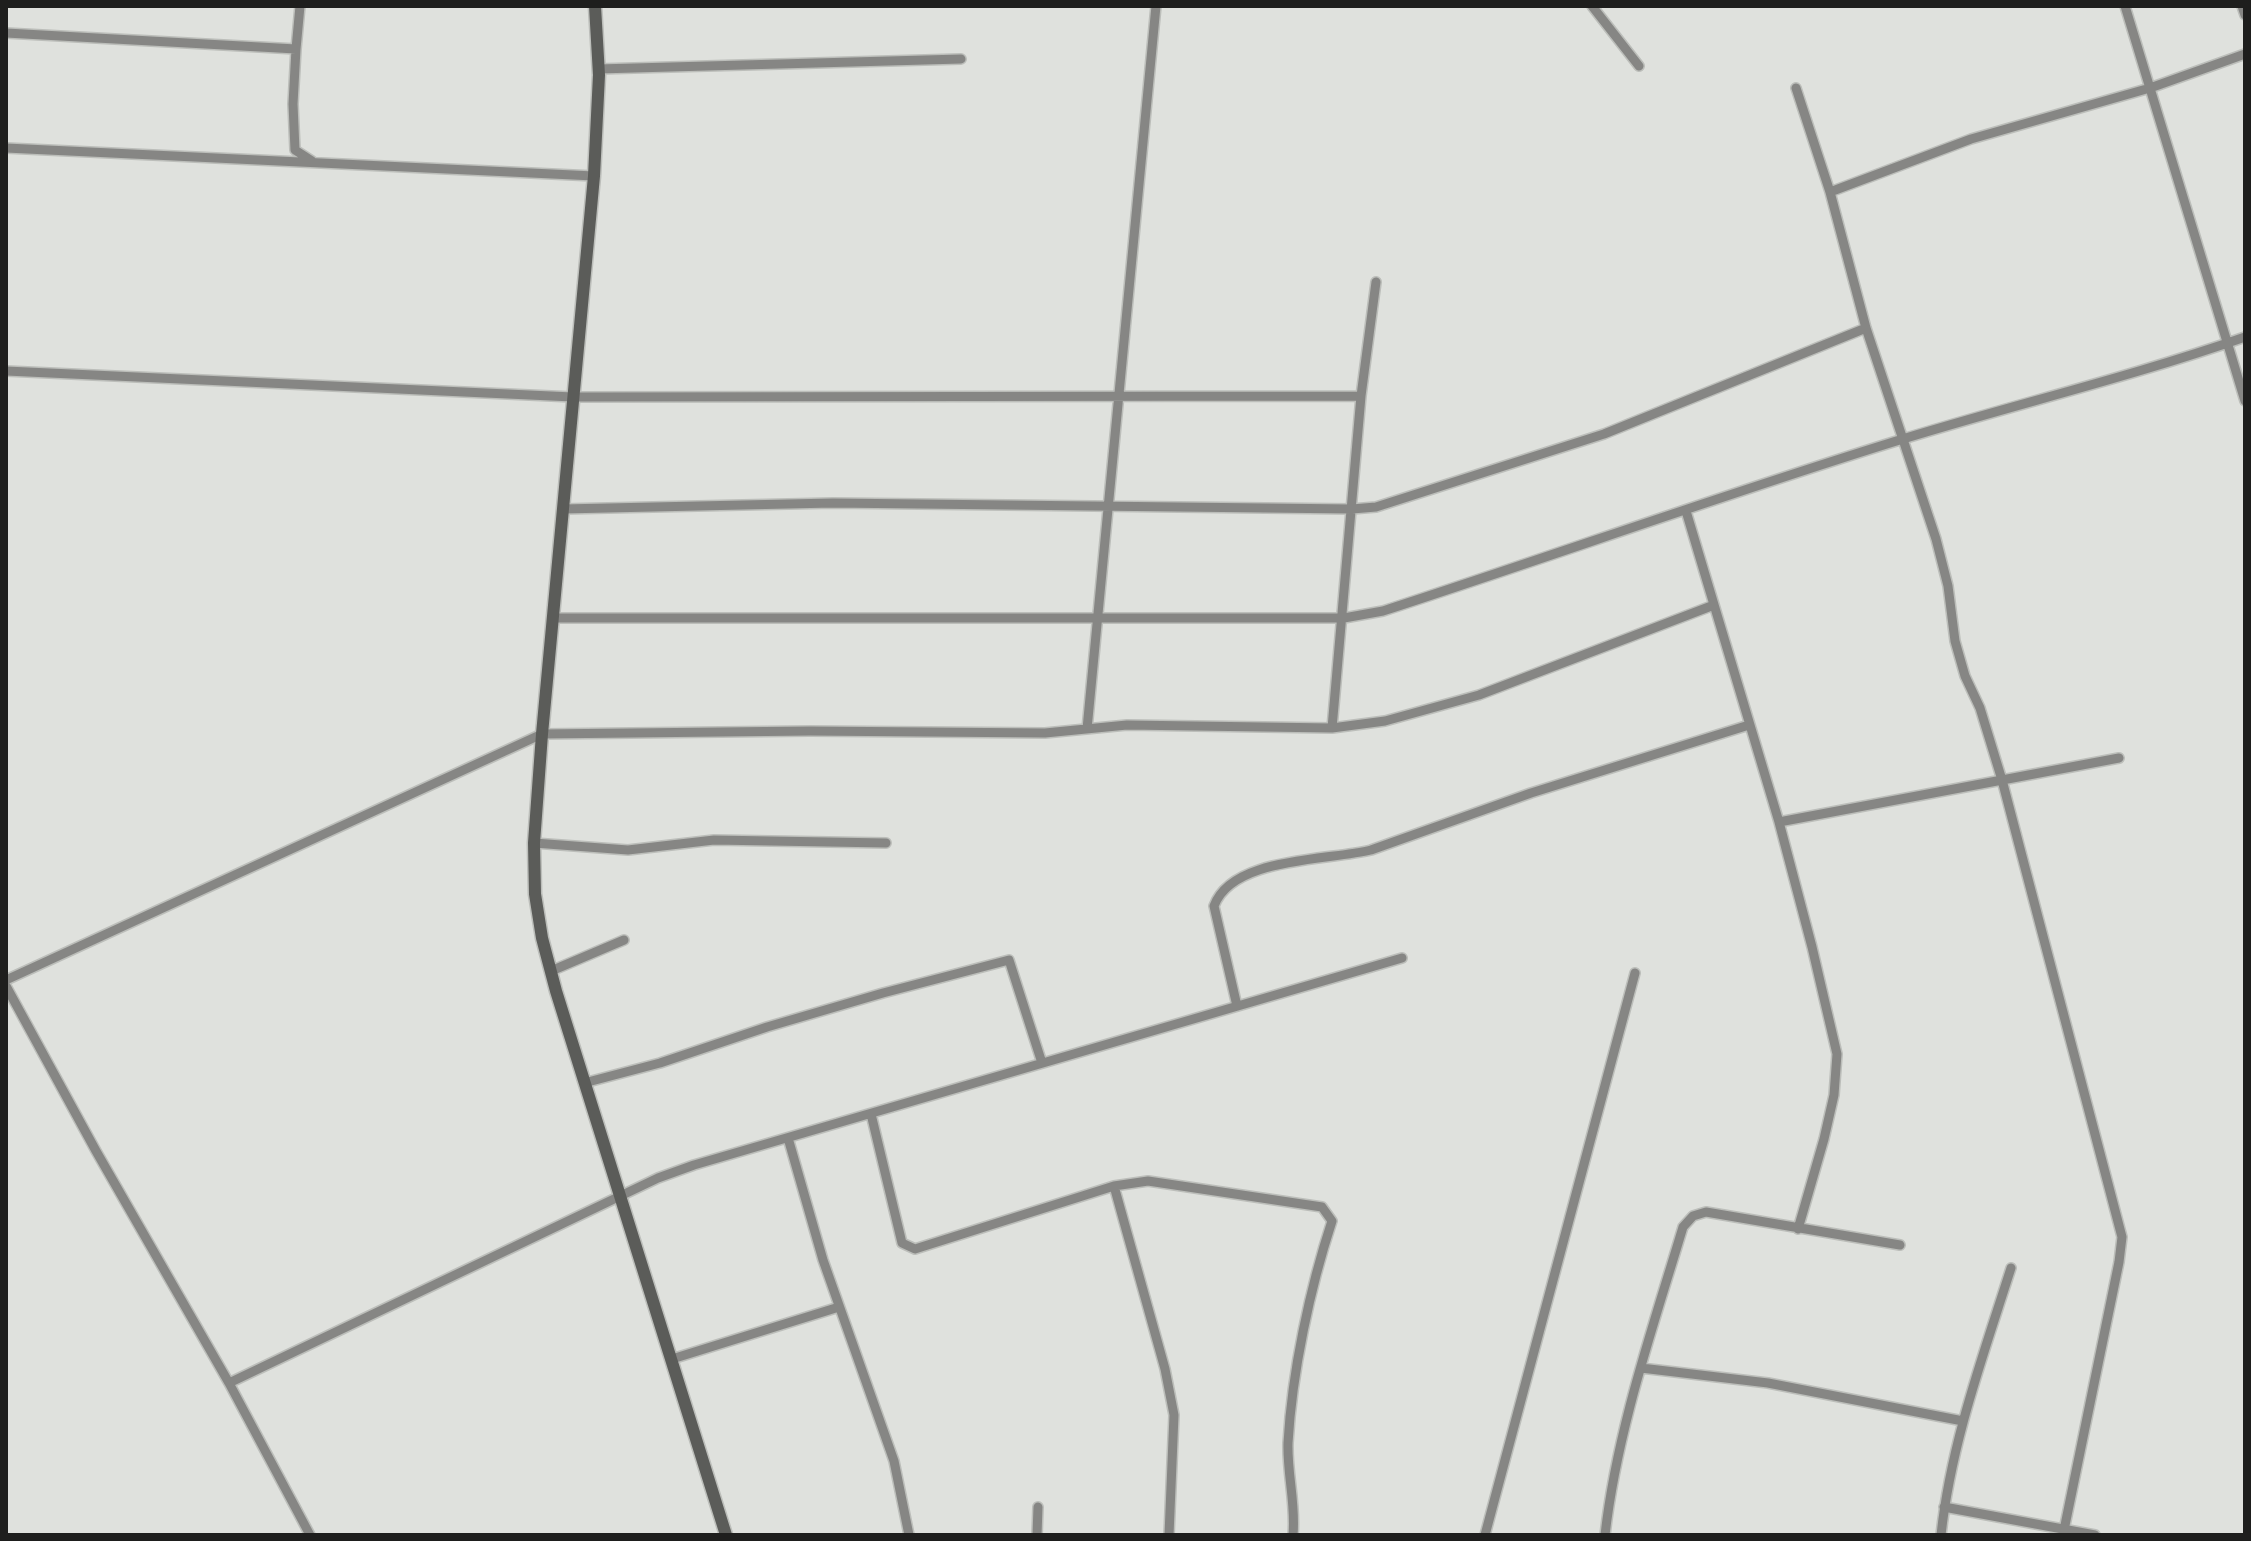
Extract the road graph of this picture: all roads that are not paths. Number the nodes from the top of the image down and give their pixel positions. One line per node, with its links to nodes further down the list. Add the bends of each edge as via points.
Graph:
1 (300, 6): 9 (street)
2 (595, 6): 13 (street)
3 (1156, 6): 27 (street)
4 (1592, 6): 12 (street)
5 (2125, 6): 15 (street)
6 (2242, 6): 7 (street)
7 (2245, 15)
8 (6, 33): 9 (street)
9 (296, 49): 17 (street, via 295,150)
10 (2245, 54): 15 (street)
11 (961, 59): 13 (street)
12 (1639, 66)
13 (598, 69): 18 (street)
14 (1796, 88): 19 (street)
15 (2150, 88): 19 (street, via 1971,139); 23 (street)
16 (6, 148): 17 (street)
17 (315, 163): 18 (street)
18 (594, 176): 26 (street)
19 (1830, 192): 21 (street)
20 (1376, 282): 25 (street)
21 (1866, 328): 29 (street); 32 (street, via 1604,434 1401,500)
22 (2245, 337): 23 (street)
23 (2228, 343): 28 (street); 29 (street)
24 (6, 371): 26 (street)
25 (1361, 396): 27 (street); 32 (street)
26 (573, 397): 27 (street); 31 (street)
27 (1119, 397): 30 (street)
28 (2245, 401)
29 (1901, 440): 33 (street); 43 (street, via 1936,539 1965,676)
30 (1109, 506): 31 (street, via 833,503); 32 (street); 37 (street)
31 (563, 509): 35 (street)
32 (1352, 509): 36 (street)
33 (1686, 511): 34 (street); 36 (street, via 1383,611)
34 (1714, 605): 38 (street); 39 (street, via 1479,695 1385,721)
35 (554, 618): 37 (street); 41 (street)
36 (1344, 618): 37 (street); 39 (street)
37 (1098, 619): 40 (street)
38 (1749, 725): 44 (street); 52 (street, via 1371,850 1272,866 1242,877 1220,892 1214,906)
39 (1332, 728): 40 (street)
40 (1087, 729): 41 (street)
41 (542, 734): 45 (street); 51 (street)
42 (2119, 758): 43 (street)
43 (2002, 780): 44 (street); 69 (street, via 2122,1237)
44 (1779, 822): 59 (street, via 1837,1054 1834,1095)
45 (534, 843): 46 (street, via 628,850 714,840); 49 (street, via 535,894)
46 (886, 843)
47 (624, 940): 49 (street)
48 (1402, 958): 52 (street)
49 (551, 971): 54 (street)
50 (1635, 973): 76 (street)
51 (6, 983): 65 (street)
52 (1237, 1006): 53 (street)
53 (1042, 1063): 54 (street, via 1009,960); 55 (street)
54 (584, 1083): 58 (street)
55 (871, 1114): 56 (street); 57 (street, via 902,1243 915,1249)
56 (788, 1138): 58 (street, via 694,1165); 62 (street)
57 (1114, 1186): 74 (street, via 1174,1415); 75 (street, via 1148,1181 1239,1193 1322,1207 1332,1221 1314,1276 1292,1403 1288,1446)
58 (620, 1197): 63 (street); 65 (street)
59 (1798, 1229): 60 (street); 64 (street, via 1706,1212 1693,1216 1683,1227)
60 (1900, 1245)
61 (2011, 1268): 66 (street)
62 (839, 1307): 63 (street); 72 (street, via 894,1461)
63 (672, 1359): 71 (street)
64 (1641, 1368): 66 (street, via 1768,1383); 77 (street)
65 (229, 1383): 70 (street)
66 (1963, 1421): 68 (street)
67 (1038, 1507): 73 (street)
68 (1944, 1507): 69 (street); 78 (street)
69 (2063, 1533): 79 (street)
70 (310, 1535)
71 (726, 1535)
72 (909, 1535)
73 (1037, 1535)
74 (1169, 1535)
75 (1293, 1535)
76 (1485, 1535)
77 (1605, 1535)
78 (1941, 1535)
79 (2095, 1535)

